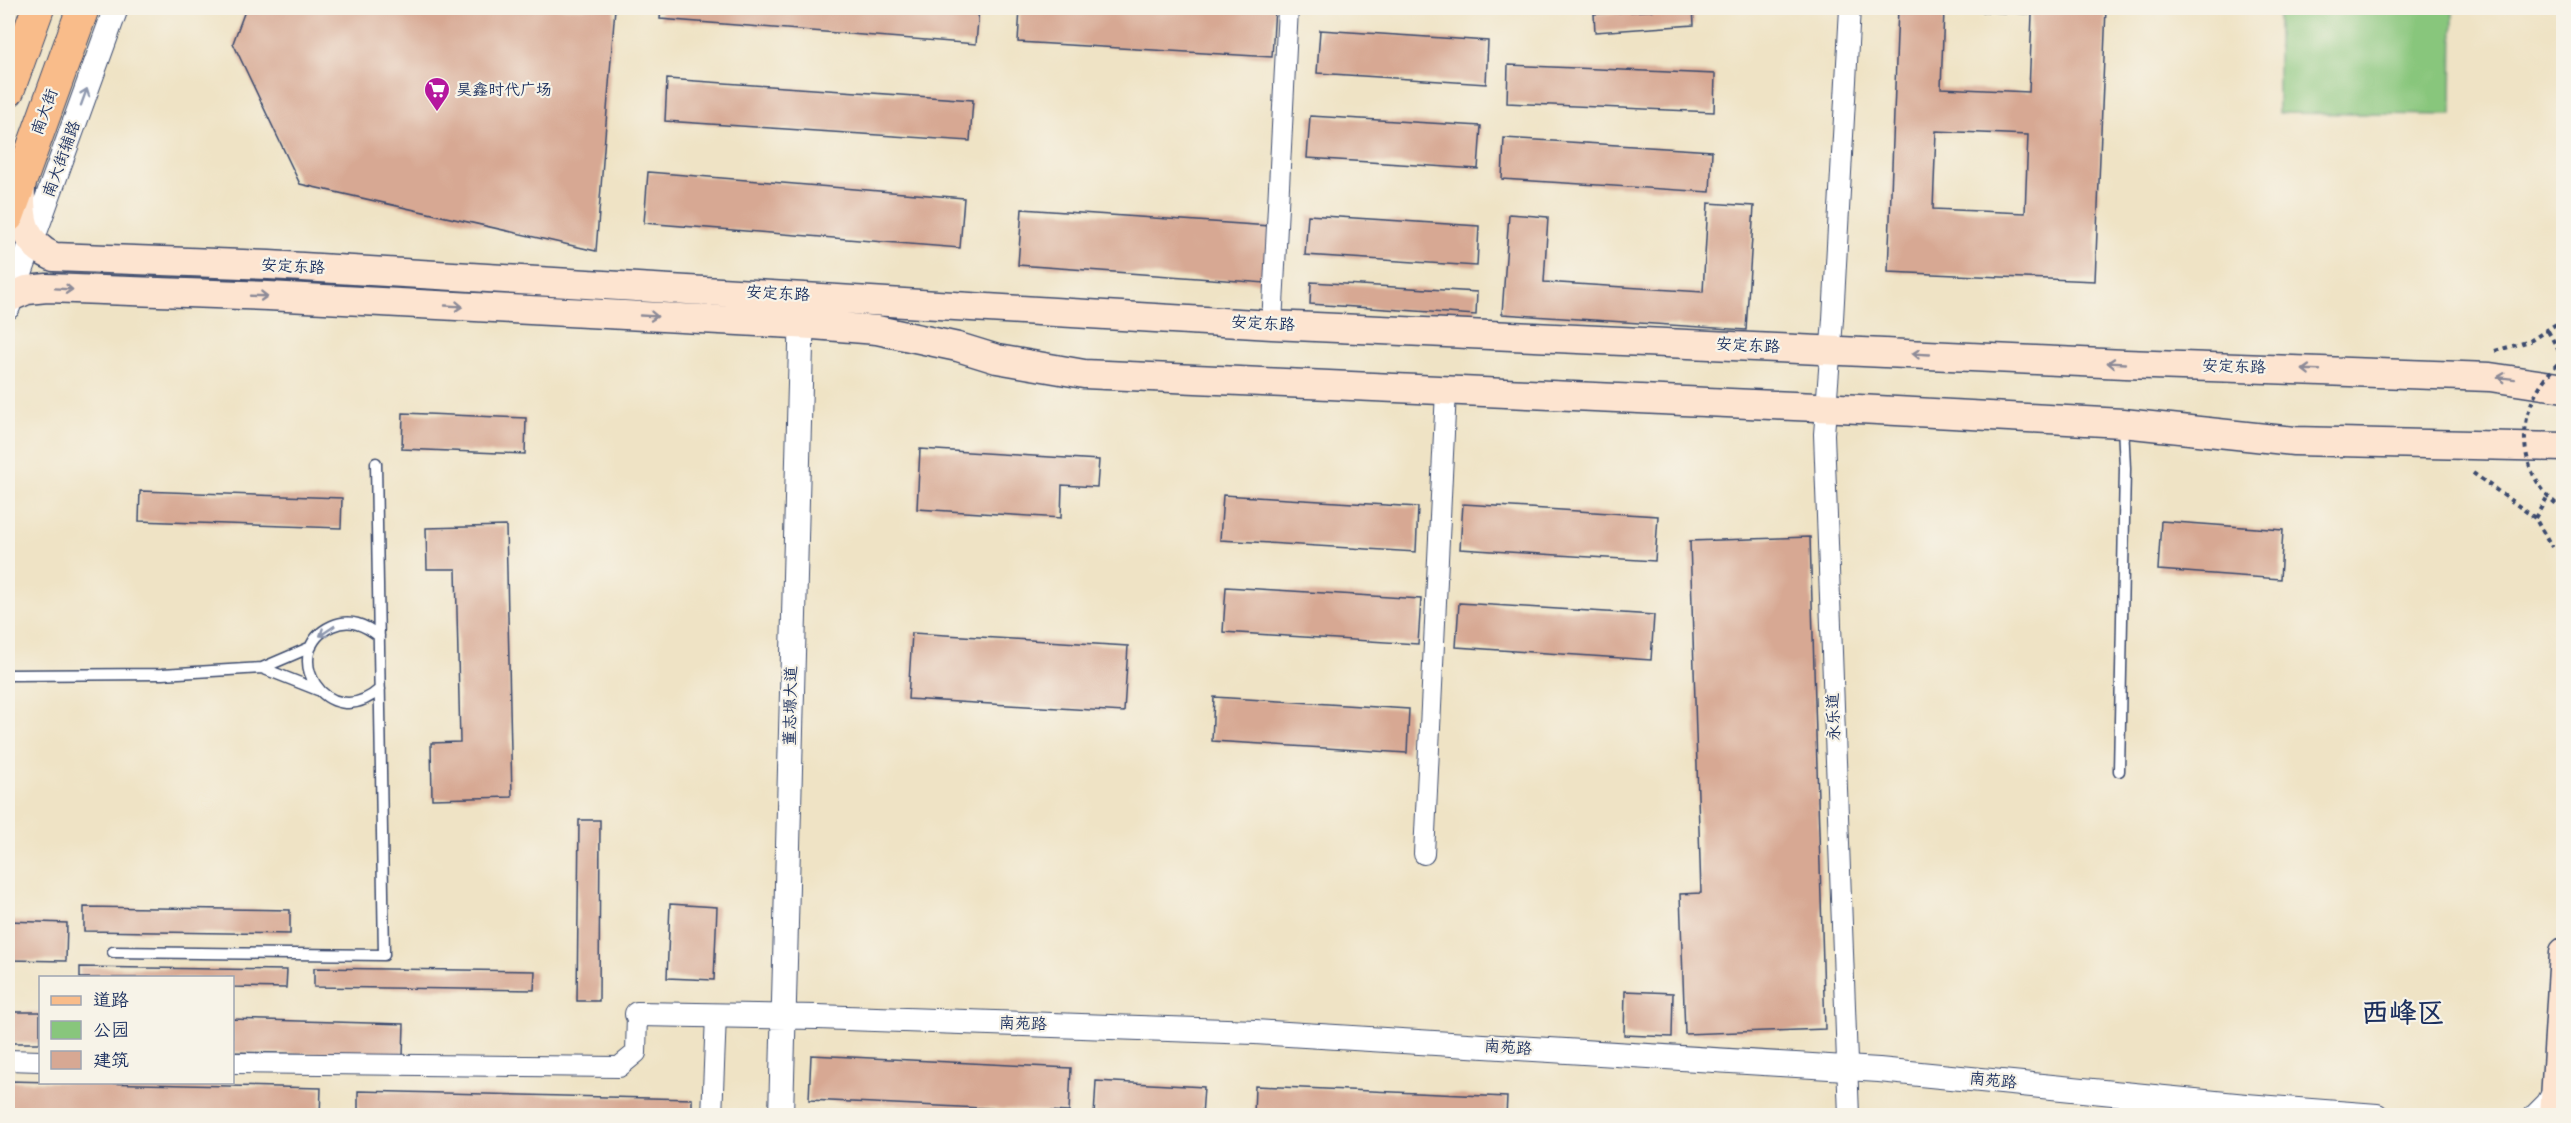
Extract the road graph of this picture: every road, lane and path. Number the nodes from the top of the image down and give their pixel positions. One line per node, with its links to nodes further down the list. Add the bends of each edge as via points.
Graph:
1 (38, 8): 6 (main road)
2 (84, 8): 7 (main road, 南大街)
3 (116, 8): 9 (street, 南大街辅路, one-way to 3)
4 (1288, 8): 14 (street)
5 (1850, 8): 16 (street, 永乐道)
6 (8, 92)
7 (21, 180): 8 (main road, 南大街); 9 (main road, via 23,220)
8 (8, 216)
9 (32, 242): 10 (main road, 安定东路, via 54,257); 11 (street, 南大街辅路)
10 (808, 296): 13 (street, 董志塬大道); 14 (main road, 安定东路)
11 (9, 301): 13 (main road, 安定东路, one-way to 13, via 27,290 47,288)
12 (2564, 319): 15 (path)
13 (807, 325): 19 (main road, 安定东路, via 887,332 998,359 1084,374); 41 (street, 董志塬大道)
14 (1272, 325): 16 (main road, 安定东路)
15 (2548, 331): 17 (path, via 2520,345); 25 (path, bridge, via 2564,358 2540,383 2527,415 2525,432 2530,466)
16 (1831, 349): 18 (main road, 安定东路, one-way to 16, via 2490,376); 20 (street, 永乐道)
17 (2490, 352)
18 (2564, 388)
19 (1446, 391): 20 (main road, 安定东路); 36 (street)
20 (1826, 407): 21 (main road, 安定东路); 45 (street, 永乐道)
21 (2123, 423): 22 (main road, 安定东路, via 2294,441); 35 (lane, via 2126,469)
22 (2564, 447)
23 (376, 463): 29 (lane)
24 (2473, 472): 27 (path)
25 (2548, 496): 26 (path, bridge); 27 (path)
26 (2564, 510)
27 (2535, 518): 28 (path)
28 (2552, 547)
29 (379, 636): 30 (lane, one-way to 30, via 360,624 337,624 326,629); 33 (lane)
30 (311, 647): 31 (lane); 34 (lane, via 309,669)
31 (262, 668): 32 (lane, via 162,674); 34 (lane)
32 (8, 675)
33 (380, 689): 34 (lane, via 361,702 349,704); 37 (lane, via 384,955)
34 (318, 690)
35 (2119, 771)
36 (1424, 854)
37 (113, 952)
38 (2564, 952): 46 (main road)
39 (637, 1019): 40 (street, 南苑路); 44 (street, via 636,1053 619,1067)
40 (715, 1020): 41 (street, 南苑路); 48 (street)
41 (790, 1021): 45 (street, 南苑路); 49 (street, 董志塬大道); 50 (street, 董志塬大道)
42 (8, 1060): 43 (street)
43 (39, 1061)
44 (234, 1063)
45 (1846, 1072): 47 (street, 南苑路); 51 (street, 永乐道)
46 (2555, 1104): 54 (street, via 2548,1104)
47 (2219, 1110): 52 (street, 南苑路); 53 (street, 南苑路)
48 (712, 1116)
49 (782, 1116)
50 (794, 1116)
51 (1849, 1116)
52 (2246, 1116)
53 (2377, 1116)
54 (2536, 1116)

